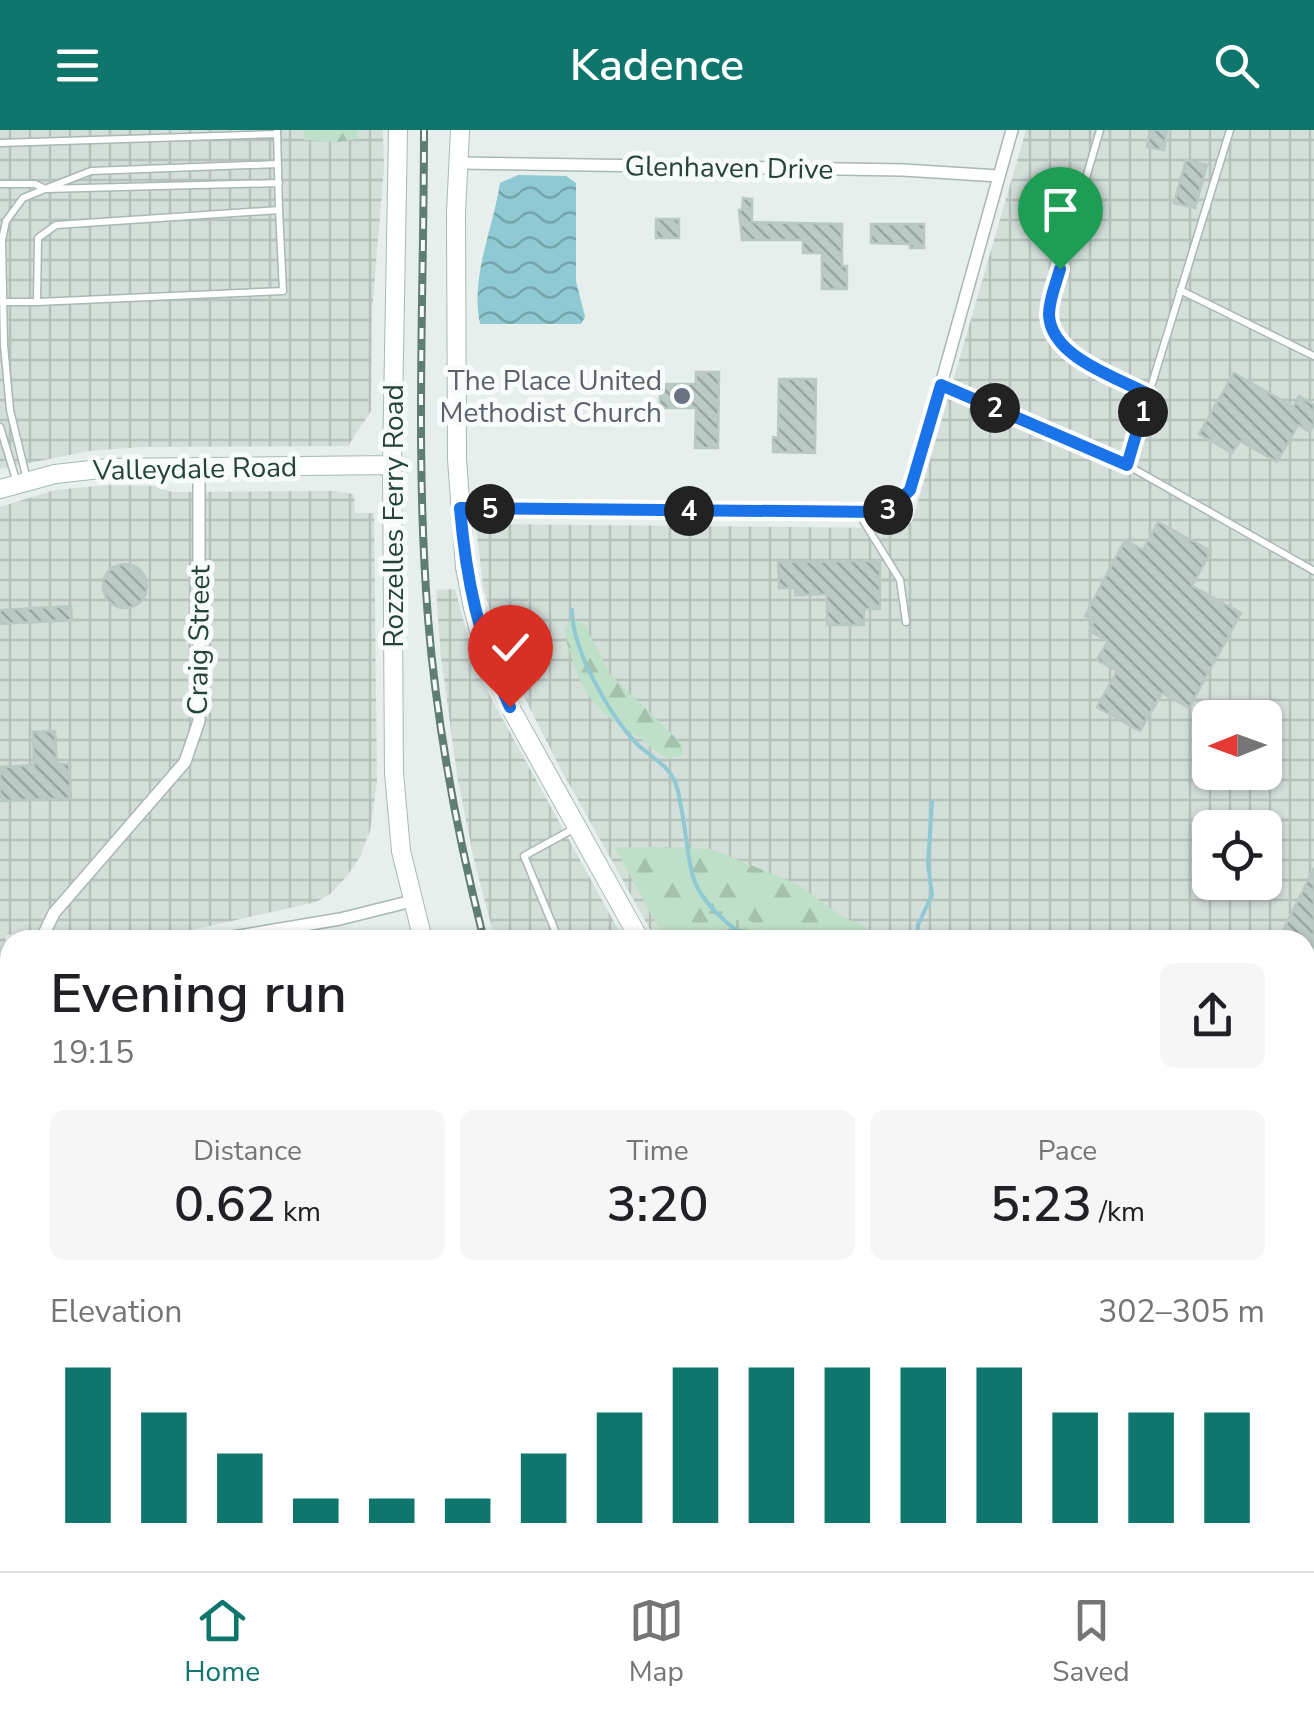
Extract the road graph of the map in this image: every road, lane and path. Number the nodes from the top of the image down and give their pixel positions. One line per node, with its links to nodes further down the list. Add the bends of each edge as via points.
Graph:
1 (398, 130): 22 (street, Rozzelles Ferry Road)
2 (460, 130): 8 (street)
3 (1012, 130): 10 (street)
4 (1100, 130): 20 (lane, via 1050,301 1052,329 1068,351)
5 (1230, 130): 15 (lane)
6 (277, 132): 7 (lane); 9 (lane)
7 (0, 143)
8 (458, 163): 10 (street, Glenhaven Drive); 26 (street)
9 (278, 164): 11 (lane); 13 (lane, via 90,171)
10 (1000, 176): 19 (street)
11 (279, 183): 13 (lane); 14 (lane)
12 (0, 184): 13 (lane)
13 (46, 190): 16 (lane, via 22,198 6,222)
14 (279, 210): 17 (lane, via 56,224 38,238); 17 (lane, via 282,291)
15 (1180, 290): 18 (lane); 20 (lane)
16 (2, 302): 17 (lane); 25 (lane)
17 (37, 302)
18 (1314, 356)
19 (941, 385): 23 (lane); 27 (street, via 910,490 892,508)
20 (1148, 394): 23 (lane)
21 (0, 427): 25 (lane)
22 (392, 465): 24 (street, Valleydale Road); 31 (street, Rozzelles Ferry Road, via 395,796)
23 (1127, 465): 28 (lane)
24 (199, 466): 25 (street, Valleydale Road, via 109,468); 32 (street, Craig Street, via 199,721 186,762)
25 (14, 485)
26 (460, 508): 27 (street); 30 (street, via 465,567 484,648)
27 (859, 513): 29 (lane, via 900,580)
28 (1314, 571)
29 (906, 622)
30 (576, 827): 35 (lane, via 524,856); 36 (street)
31 (412, 901): 33 (street); 34 (street, Rozzelles Ferry Road)
32 (45, 930)
33 (275, 930)
34 (420, 930)
35 (555, 930)
36 (634, 930)

